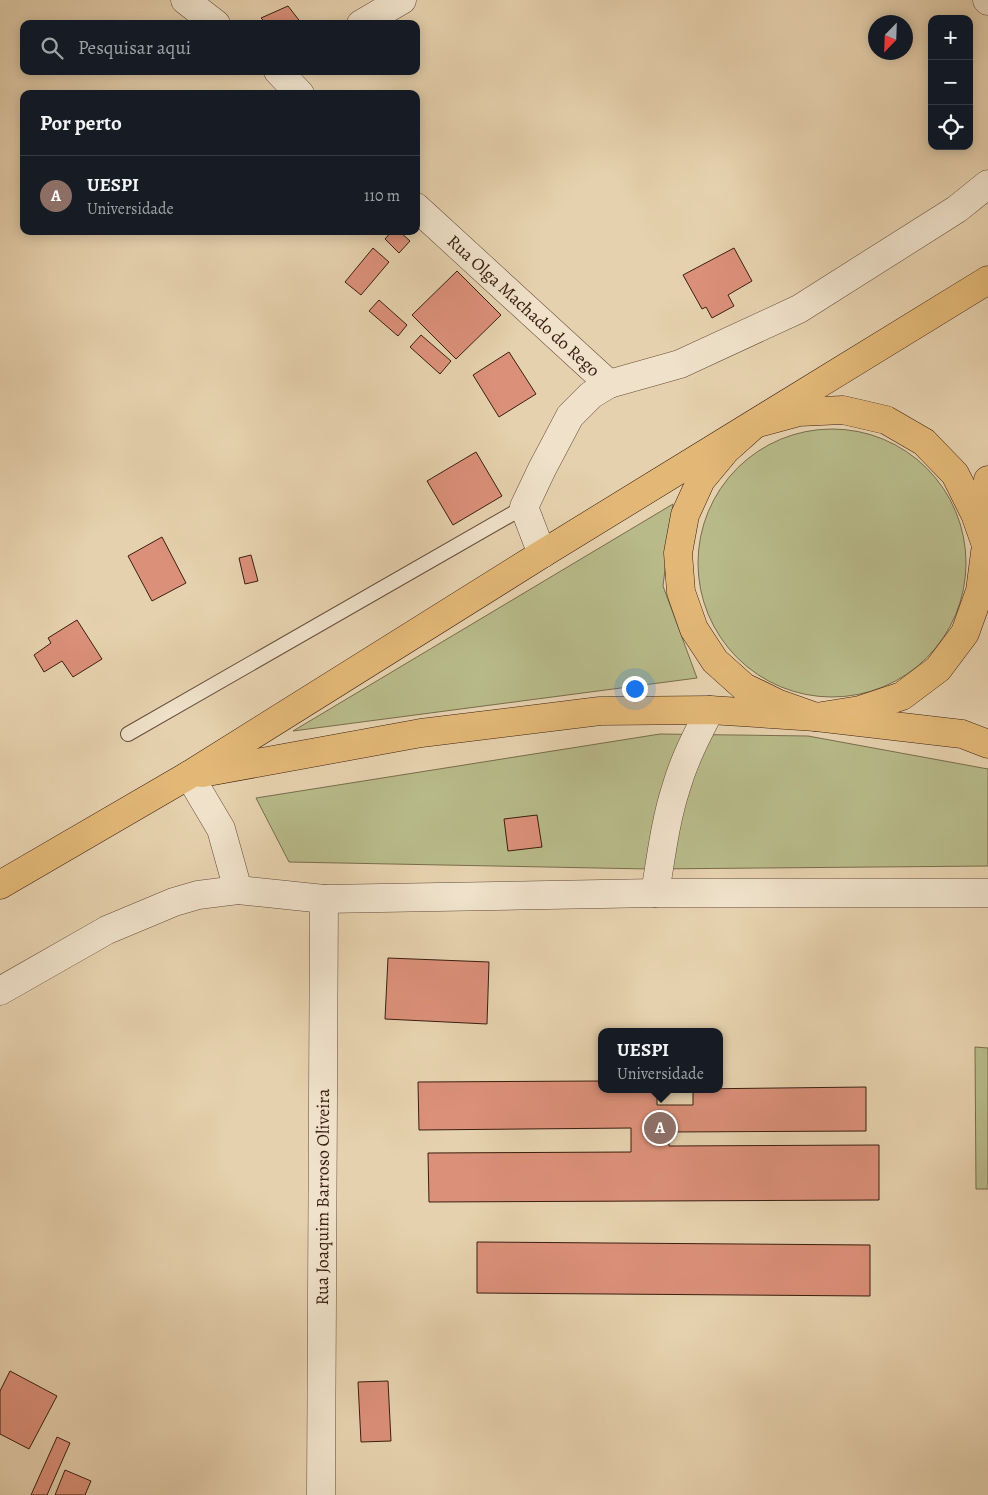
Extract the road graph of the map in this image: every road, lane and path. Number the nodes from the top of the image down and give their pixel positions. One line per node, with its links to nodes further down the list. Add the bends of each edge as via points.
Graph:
1 (185, 0): 3 (street)
2 (402, 0): 4 (street)
3 (211, 20)
4 (368, 20)
5 (282, 75): 6 (street)
6 (296, 90)
7 (988, 184): 10 (street, via 957,209 799,309 680,364)
8 (420, 211): 10 (street, Rua Olga Machado do Rego)
9 (988, 280): 11 (main road)
10 (609, 384): 13 (street, via 591,395 570,416)
11 (755, 424): 14 (main road, via 799,412 843,410 886,420 924,442 955,474); 15 (main road); 17 (main road, via 726,450 701,480 685,515 678,553 681,592 694,628 715,661 744,687)
12 (988, 480): 14 (main road)
13 (524, 507): 15 (street); 18 (lane)
14 (987, 547): 17 (main road, via 980,591 965,633 938,669 902,696 860,710)
15 (542, 554): 20 (main road)
16 (710, 710): 17 (main road); 20 (main road, via 600,711 421,733); 23 (street, via 692,743 676,787)
17 (816, 717): 19 (main road, via 962,734)
18 (128, 734)
19 (988, 744)
20 (189, 775): 21 (main road); 22 (street, via 222,829)
21 (0, 885)
22 (238, 890): 25 (street); 26 (street, via 174,902 107,930)
23 (655, 893): 24 (street); 25 (street)
24 (988, 893)
25 (324, 899): 27 (street, Rua Joaquim Barroso Oliveira)
26 (0, 990)
27 (321, 1495)

